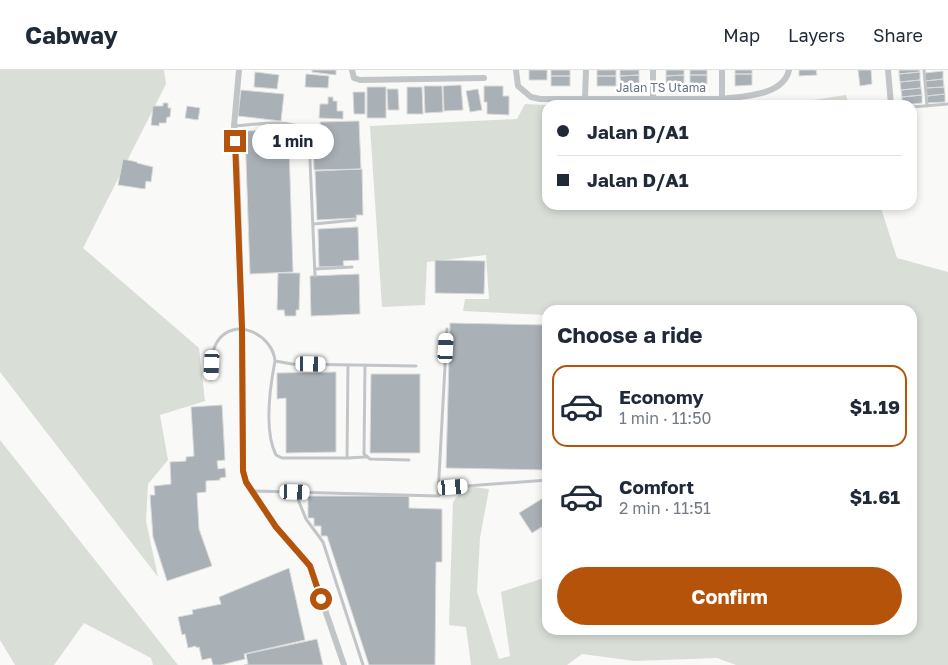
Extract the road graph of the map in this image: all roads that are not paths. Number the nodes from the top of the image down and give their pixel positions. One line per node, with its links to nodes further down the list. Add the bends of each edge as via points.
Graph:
1 (239, 70): 18 (street)
2 (352, 70): 10 (street, via 354,78 360,80)
3 (516, 70): 11 (street, Jalan TS Utama, via 518,86 531,97)
4 (586, 70): 11 (street)
5 (653, 70): 12 (street)
6 (722, 70): 13 (street)
7 (789, 70): 13 (street, Jalan TS Utama, via 776,88)
8 (888, 70): 14 (street)
9 (924, 70): 16 (lane)
10 (484, 78)
11 (586, 98): 12 (street, Jalan TS Utama)
12 (653, 99): 13 (street, Jalan TS Utama)
13 (722, 99)
14 (891, 100)
15 (948, 104): 16 (lane)
16 (927, 106): 17 (lane)
17 (917, 107)
18 (234, 126): 20 (lane, via 290,123 307,133); 24 (street)
19 (355, 220): 20 (lane)
20 (314, 224): 22 (lane)
21 (352, 267): 22 (lane)
22 (315, 269): 23 (lane)
23 (315, 276)
24 (242, 328): 26 (lane, via 263,339 272,348); 30 (lane, via 233,330 218,341 213,353); 35 (street, via 243,471)
25 (447, 330): 37 (lane)
26 (275, 361): 27 (lane); 31 (lane, via 270,389 270,430 276,455 282,458)
27 (348, 365): 28 (lane); 31 (lane)
28 (365, 365): 29 (lane); 32 (lane, via 363,450)
29 (416, 366)
30 (212, 377)
31 (347, 458): 32 (lane)
32 (366, 458): 33 (lane)
33 (409, 460)
34 (542, 480): 37 (lane, via 453,487)
35 (252, 491): 36 (lane); 38 (street, via 276,527 310,566)
36 (295, 492): 37 (lane); 39 (lane, via 306,519 323,542)
37 (438, 496)
38 (344, 665)
39 (364, 665)

